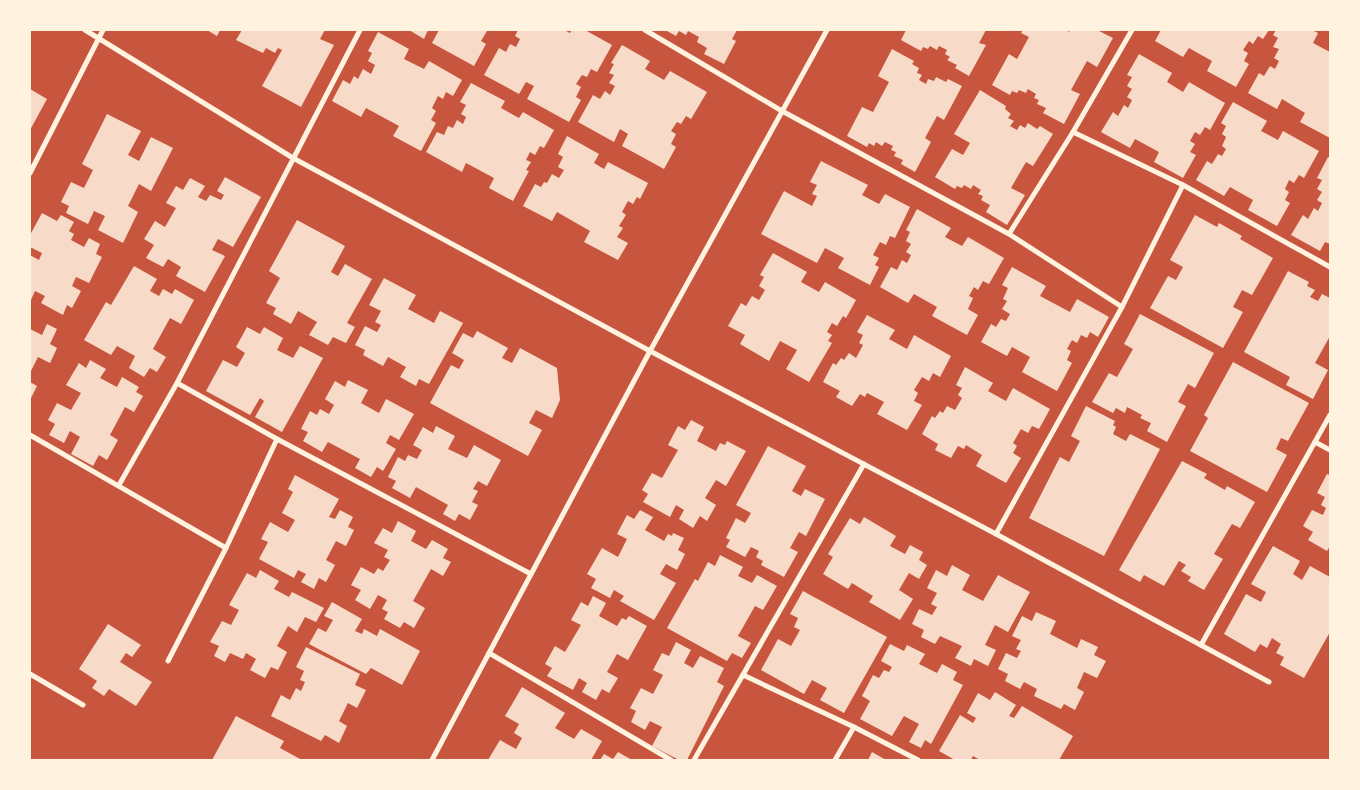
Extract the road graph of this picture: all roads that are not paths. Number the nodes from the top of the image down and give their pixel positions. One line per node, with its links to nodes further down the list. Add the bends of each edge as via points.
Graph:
1 (86, 30): 7 (street)
2 (104, 30): 7 (street)
3 (360, 30): 10 (street)
4 (646, 30): 8 (street)
5 (827, 30): 8 (street)
6 (1132, 30): 9 (street)
7 (99, 38): 10 (street); 11 (street)
8 (782, 111): 13 (street); 16 (street)
9 (1073, 132): 12 (street); 13 (street)
10 (293, 158): 16 (street); 17 (street)
11 (30, 173)
12 (1183, 185): 14 (street); 15 (street)
13 (1009, 234): 15 (street)
14 (1330, 267)
15 (1122, 307): 25 (street)
16 (650, 351): 23 (street); 27 (street)
17 (177, 383): 20 (street); 24 (street)
18 (1330, 416): 21 (street)
19 (30, 435): 24 (street)
20 (276, 440): 26 (street); 27 (street)
21 (1315, 442): 22 (street); 28 (street)
22 (1330, 450)
23 (864, 464): 25 (street); 32 (street)
24 (119, 485): 26 (street)
25 (996, 534): 28 (street)
26 (226, 548): 30 (street)
27 (531, 574): 29 (street)
28 (1202, 645): 33 (street)
29 (489, 653): 36 (street); 37 (street)
30 (168, 661)
31 (30, 674): 34 (street)
32 (743, 675): 35 (street); 38 (street)
33 (1269, 682)
34 (83, 705)
35 (854, 726): 39 (street); 40 (street)
36 (432, 760)
37 (671, 760)
38 (694, 760)
39 (835, 760)
40 (918, 760)

